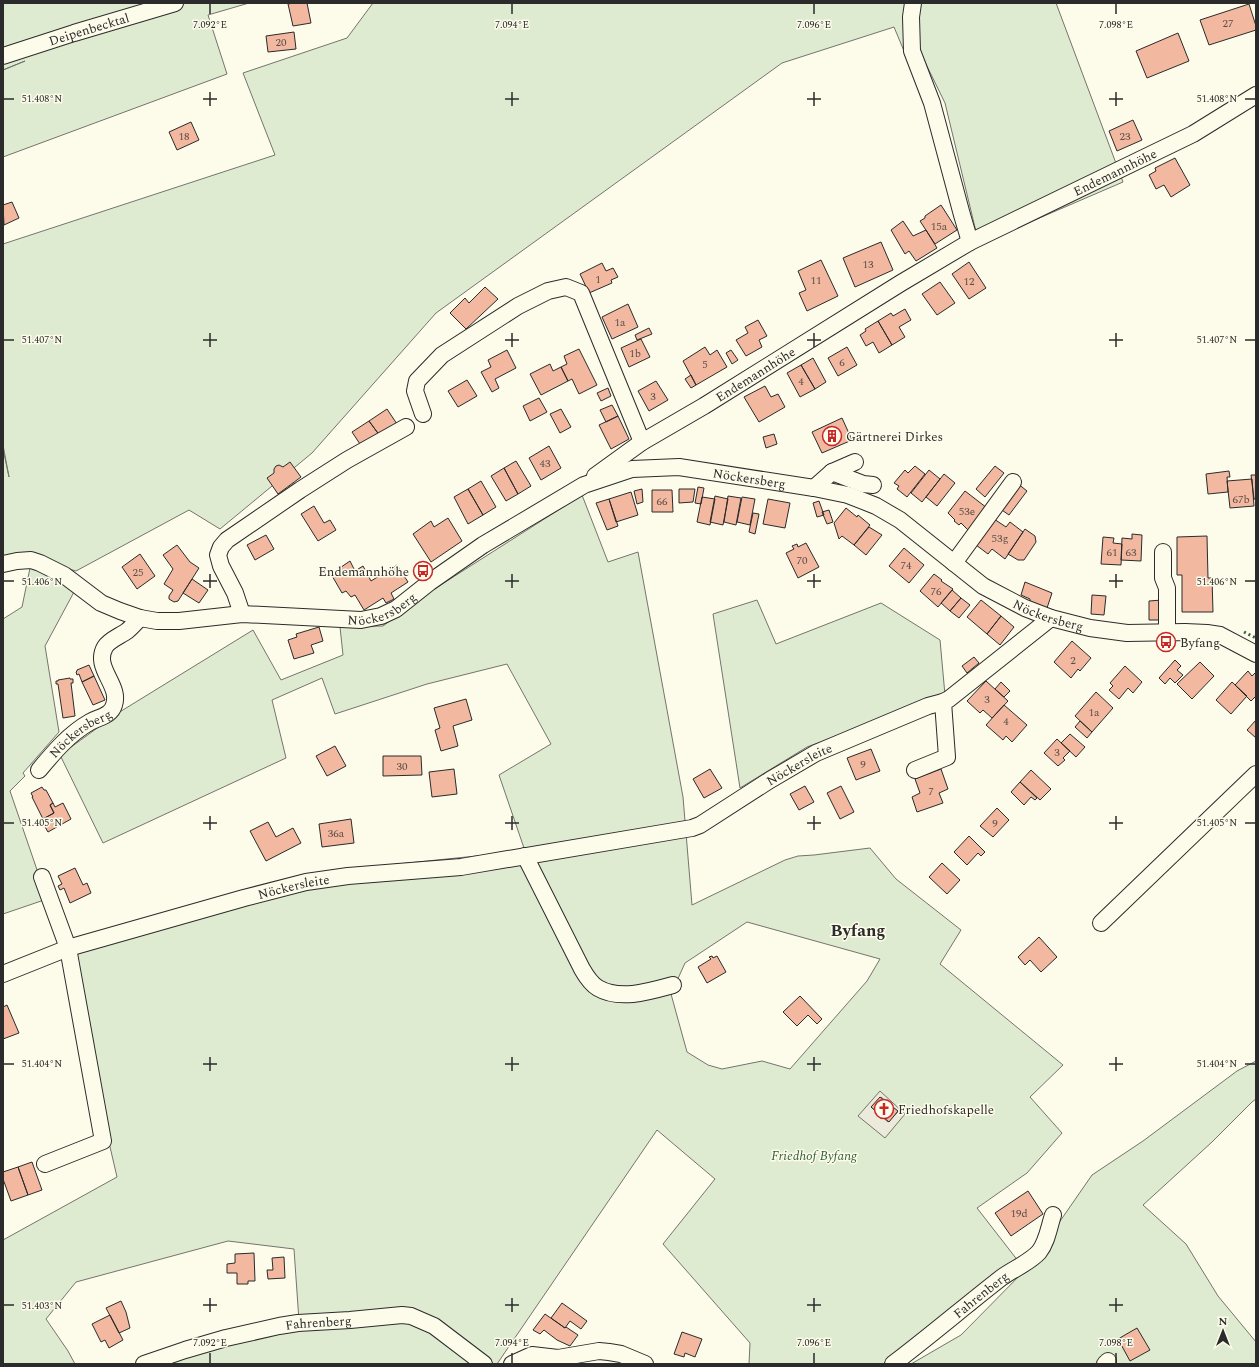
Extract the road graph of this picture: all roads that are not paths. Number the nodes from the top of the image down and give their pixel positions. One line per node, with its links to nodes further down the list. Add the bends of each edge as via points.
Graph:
1 (175, 3): 3 (street, Deipenbecktal)
2 (913, 3): 5 (street, via 912,51 932,104)
3 (3, 56)
4 (1256, 95): 5 (street, Endemannhöhe, via 1193,134)
5 (970, 242): 8 (street, Endemannhöhe)
6 (423, 414): 8 (street, via 415,391 417,382 442,355 518,306 548,291 566,287 581,293)
7 (406, 427): 18 (street, via 347,460 227,540 218,555)
8 (642, 442): 12 (street, Endemannhöhe)
9 (855, 462): 10 (street)
10 (832, 472): 13 (street, via 863,484); 14 (street)
11 (1013, 482): 16 (street)
12 (584, 485): 14 (street, Nöckersberg, via 632,469 679,467); 18 (street, Nöckersberg, via 484,545 396,609 381,616 361,620)
13 (873, 485)
14 (814, 488): 16 (street, Nöckersberg, via 848,495 876,506 900,520)
15 (1162, 552): 21 (street, via 1163,578 1167,588)
16 (954, 563): 20 (street, Nöckersberg, via 993,592)
17 (3, 564): 19 (street, Nöckersberg, via 31,560 40,563 64,575 101,602)
18 (242, 614): 19 (street, Nöckersberg, via 179,621)
19 (140, 618): 24 (street, Nöckersberg, via 105,646 101,657 102,666 116,695 114,706 109,713 71,735)
20 (1051, 618): 21 (street, Nöckersberg, via 1111,632); 23 (street, Nöckersleite)
21 (1167, 633): 22 (street, Nöckersberg, via 1220,635)
22 (1256, 654)
23 (943, 702): 25 (street, via 947,757); 27 (street, Nöckersleite, via 816,753 692,828)
24 (39, 770)
25 (916, 770)
26 (1256, 774): 29 (street)
27 (524, 856): 30 (street, Nöckersleite, via 461,867 325,879 244,898); 32 (street, via 582,969 598,988 608,993 634,994)
28 (42, 877): 30 (street)
29 (1101, 924)
30 (68, 948): 31 (street, Nöckersleite); 33 (street, via 103,1141)
31 (3, 974)
32 (673, 985)
33 (45, 1164)
34 (1053, 1215): 39 (street, Fahrenberg, via 1044,1243 1038,1252 1003,1276)
35 (144, 1364): 36 (street, Fahrenberg, via 219,1340 279,1326 402,1315 415,1317 434,1326)
36 (484, 1364)
37 (512, 1364): 38 (street, via 532,1355 558,1358 599,1351 621,1354)
38 (645, 1364)
39 (893, 1364)

